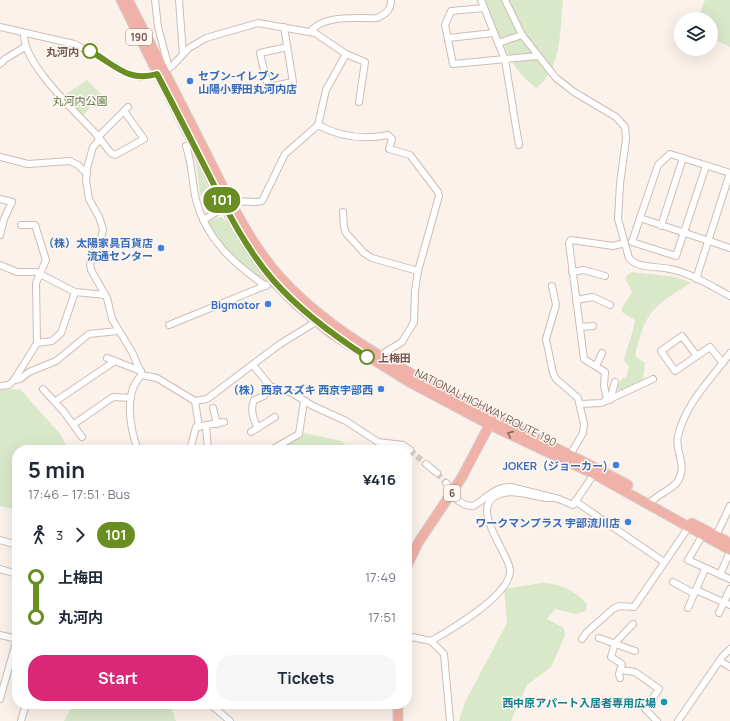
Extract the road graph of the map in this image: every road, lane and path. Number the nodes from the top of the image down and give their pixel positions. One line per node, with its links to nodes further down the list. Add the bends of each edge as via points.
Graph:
1 (120, 0): 24 (highway, NATIONAL HIGHWAY ROUTE 190 / 190)
2 (128, 0): 24 (highway, NATIONAL HIGHWAY ROUTE 190 / 190)
3 (155, 0): 24 (street)
4 (179, 0): 19 (street)
5 (392, 0): 11 (street, via 390,8 383,16 332,20 319,24)
6 (481, 0): 8 (street)
7 (505, 0): 14 (street)
8 (484, 8): 12 (street); 15 (street, via 451,11 446,25)
9 (284, 27): 11 (street); 18 (street); 19 (street, via 258,24 243,27 206,38 192,45)
10 (0, 28): 13 (street)
11 (310, 32): 20 (street, via 323,37)
12 (494, 33): 15 (street); 16 (street)
13 (24, 34): 17 (street); 24 (street, via 74,44 129,75 141,77)
14 (522, 35): 16 (street); 21 (street)
15 (448, 38): 22 (street, via 453,64)
16 (498, 43): 22 (street)
17 (25, 47): 23 (street); 27 (street, via 57,95)
18 (287, 47): 18 (street, via 260,53 268,87 293,82)
19 (184, 54): 24 (street)
20 (346, 54): 25 (street, via 365,62); 26 (street, via 326,90)
21 (538, 56): 22 (street); 45 (street, via 565,87 623,122 626,130 618,213)
22 (505, 60): 28 (street)
23 (0, 64)
24 (163, 71): 36 (highway, NATIONAL HIGHWAY ROUTE 190 / 190)
25 (359, 102)
26 (318, 125): 36 (street, via 285,154 262,201 240,202); 48 (street, via 340,135 374,138 388,136 392,139 389,149 410,155 430,180 439,196)
27 (99, 138): 27 (street, via 115,155 144,139 126,109); 34 (street, via 89,158)
28 (519, 145)
29 (186, 146): 39 (street, via 196,200)
30 (0, 157): 34 (street, via 28,164 70,161)
31 (683, 158): 32 (street); 38 (street, via 670,154 658,165); 41 (street)
32 (706, 166): 33 (street); 42 (street)
33 (730, 173): 44 (street)
34 (86, 174): 56 (street, via 89,199 103,229 90,264)
35 (0, 199): 43 (street, via 12,202 4,218)
36 (229, 206): 39 (street); 53 (highway, NATIONAL HIGHWAY ROUTE 190 / 190, via 260,251)
37 (343, 212): 48 (street, via 346,233 364,253 372,258)
38 (640, 218): 41 (street); 42 (street, via 632,242 676,256)
39 (203, 220): 53 (street, via 229,258)
40 (21, 225): 50 (street, via 35,225 37,228 46,260)
41 (661, 226): 42 (street)
42 (684, 233): 44 (street)
43 (0, 235)
44 (708, 241): 46 (street); 52 (street)
45 (625, 243): 49 (street, via 613,246 571,240 569,246); 52 (street, via 633,263 679,271)
46 (730, 248)
47 (0, 265): 50 (street, via 17,272)
48 (418, 271): 68 (street, via 415,317 411,329 402,342)
49 (572, 272): 51 (street, via 584,270); 58 (street)
50 (41, 274): 55 (street); 65 (street, via 36,283)
51 (605, 276)
52 (696, 279): 57 (street)
53 (273, 281): 60 (highway, NATIONAL HIGHWAY ROUTE 190 / 190, via 305,303); 61 (street)
54 (552, 286): 87 (street, via 556,305 546,339 553,373 559,382 576,395)
55 (75, 292): 56 (street); 65 (street, via 61,332 52,341)
56 (105, 295): 64 (street)
57 (730, 296)
58 (576, 300): 59 (street, via 593,297); 63 (street)
59 (610, 305)
60 (319, 319): 68 (highway, NATIONAL HIGHWAY ROUTE 190 / 190); 73 (street); 90 (highway, NATIONAL HIGHWAY ROUTE 190 / 190, via 332,334 385,368)
61 (169, 325)
62 (594, 326): 63 (street)
63 (580, 327): 74 (street, via 584,359)
64 (118, 331): 75 (street, via 132,352); 77 (street, via 89,334 56,361)
65 (37, 343): 77 (street)
66 (602, 353): 74 (street)
67 (730, 353): 72 (street)
68 (379, 356): 90 (highway, NATIONAL HIGHWAY ROUTE 190 / 190)
69 (697, 356): 69 (street, via 675,371 661,351 682,336); 72 (street, via 710,347)
70 (108, 358): 71 (street)
71 (115, 361): 75 (street); 84 (street)
72 (723, 363): 113 (street, via 693,400 680,428 677,440 682,463 678,481)
73 (253, 365): 80 (street); 86 (street, via 207,399)
74 (596, 366): 83 (street, via 605,372 604,386)
75 (141, 373): 82 (street); 86 (street, via 157,378)
76 (653, 379): 83 (street)
77 (14, 380): 79 (street, via 9,385)
78 (615, 382): 83 (street)
79 (0, 386)
80 (270, 386): 85 (street, via 292,393); 96 (street, via 266,394 254,400 252,406)
81 (43, 389): 84 (street)
82 (131, 398): 92 (street, via 113,398); 99 (street, via 130,417)
83 (608, 400): 87 (street, via 596,404)
84 (56, 401): 92 (street)
85 (304, 401): 102 (street, via 299,434); 103 (street, via 346,421 378,442)
86 (195, 402): 94 (street)
87 (581, 404): 104 (street, via 584,428)
88 (213, 408): 93 (street)
89 (275, 417): 96 (street)
90 (492, 421): 104 (highway, NATIONAL HIGHWAY ROUTE 190 / 190); 107 (highway, NATIONAL HIGHWAY ROUTE 190 / 190, one-way to 90); 122 (highway, 6, via 462,477)
91 (224, 422): 93 (street)
92 (74, 424): 98 (street)
93 (217, 424): 95 (street)
94 (199, 427): 95 (street); 100 (street, via 196,428)
95 (206, 427): 101 (street)
96 (258, 428): 97 (street)
97 (251, 432)
98 (82, 437)
99 (137, 445)
100 (191, 445)
101 (208, 445)
102 (280, 445)
103 (403, 445)
104 (570, 455): 113 (highway, NATIONAL HIGHWAY ROUTE 190 / 190)
105 (426, 464): 106 (street)
106 (437, 473)
107 (594, 474): 112 (street); 113 (highway, NATIONAL HIGHWAY ROUTE 190 / 190)
108 (446, 483): 109 (street)
109 (450, 489)
110 (454, 498): 111 (street, via 465,505 473,506 493,491 505,487)
111 (552, 498): 112 (street, via 573,505); 141 (street, via 542,499 512,492 504,493 491,501 488,519 510,571 506,584 476,612)
112 (575, 501): 123 (street)
113 (651, 501): 115 (highway, NATIONAL HIGHWAY ROUTE 190 / 190); 117 (highway, NATIONAL HIGHWAY ROUTE 190 / 190)
114 (730, 506): 117 (street)
115 (688, 528): 116 (highway, NATIONAL HIGHWAY ROUTE 190 / 190); 123 (street, via 670,557)
116 (702, 536): 121 (highway, NATIONAL HIGHWAY ROUTE 190 / 190); 125 (street, via 688,560)
117 (716, 536): 119 (highway, NATIONAL HIGHWAY ROUTE 190 / 190)
118 (0, 540): 120 (street)
119 (730, 543)
120 (12, 544)
121 (729, 552): 127 (street)
122 (412, 556)
123 (664, 562): 140 (street, via 634,607 619,606 613,609)
124 (0, 569): 126 (street)
125 (706, 569): 127 (street); 131 (street)
126 (12, 573)
127 (720, 575): 128 (street)
128 (730, 579)
129 (673, 582): 131 (street)
130 (730, 589): 132 (street)
131 (695, 592): 132 (street); 133 (street)
132 (727, 604): 134 (street)
133 (688, 608)
134 (719, 613)
135 (633, 624): 142 (street)
136 (0, 635): 138 (street)
137 (412, 637): 141 (street)
138 (12, 638)
139 (599, 638): 142 (street)
140 (582, 639)
141 (431, 641): 157 (street, via 442,650 446,661)
142 (616, 643): 144 (street); 148 (street, via 611,657 622,664)
143 (730, 649): 146 (street)
144 (635, 651)
145 (12, 657): 150 (street)
146 (720, 661): 147 (street); 159 (street)
147 (730, 667)
148 (621, 670): 149 (street); 158 (street, via 634,672 659,689 645,709)
149 (620, 678)
150 (0, 699)
151 (25, 709): 154 (street)
152 (216, 709): 155 (street)
153 (398, 709): 156 (highway)
154 (21, 721)
155 (230, 721)
156 (398, 721)
157 (450, 721)
158 (656, 721)
159 (678, 721)

